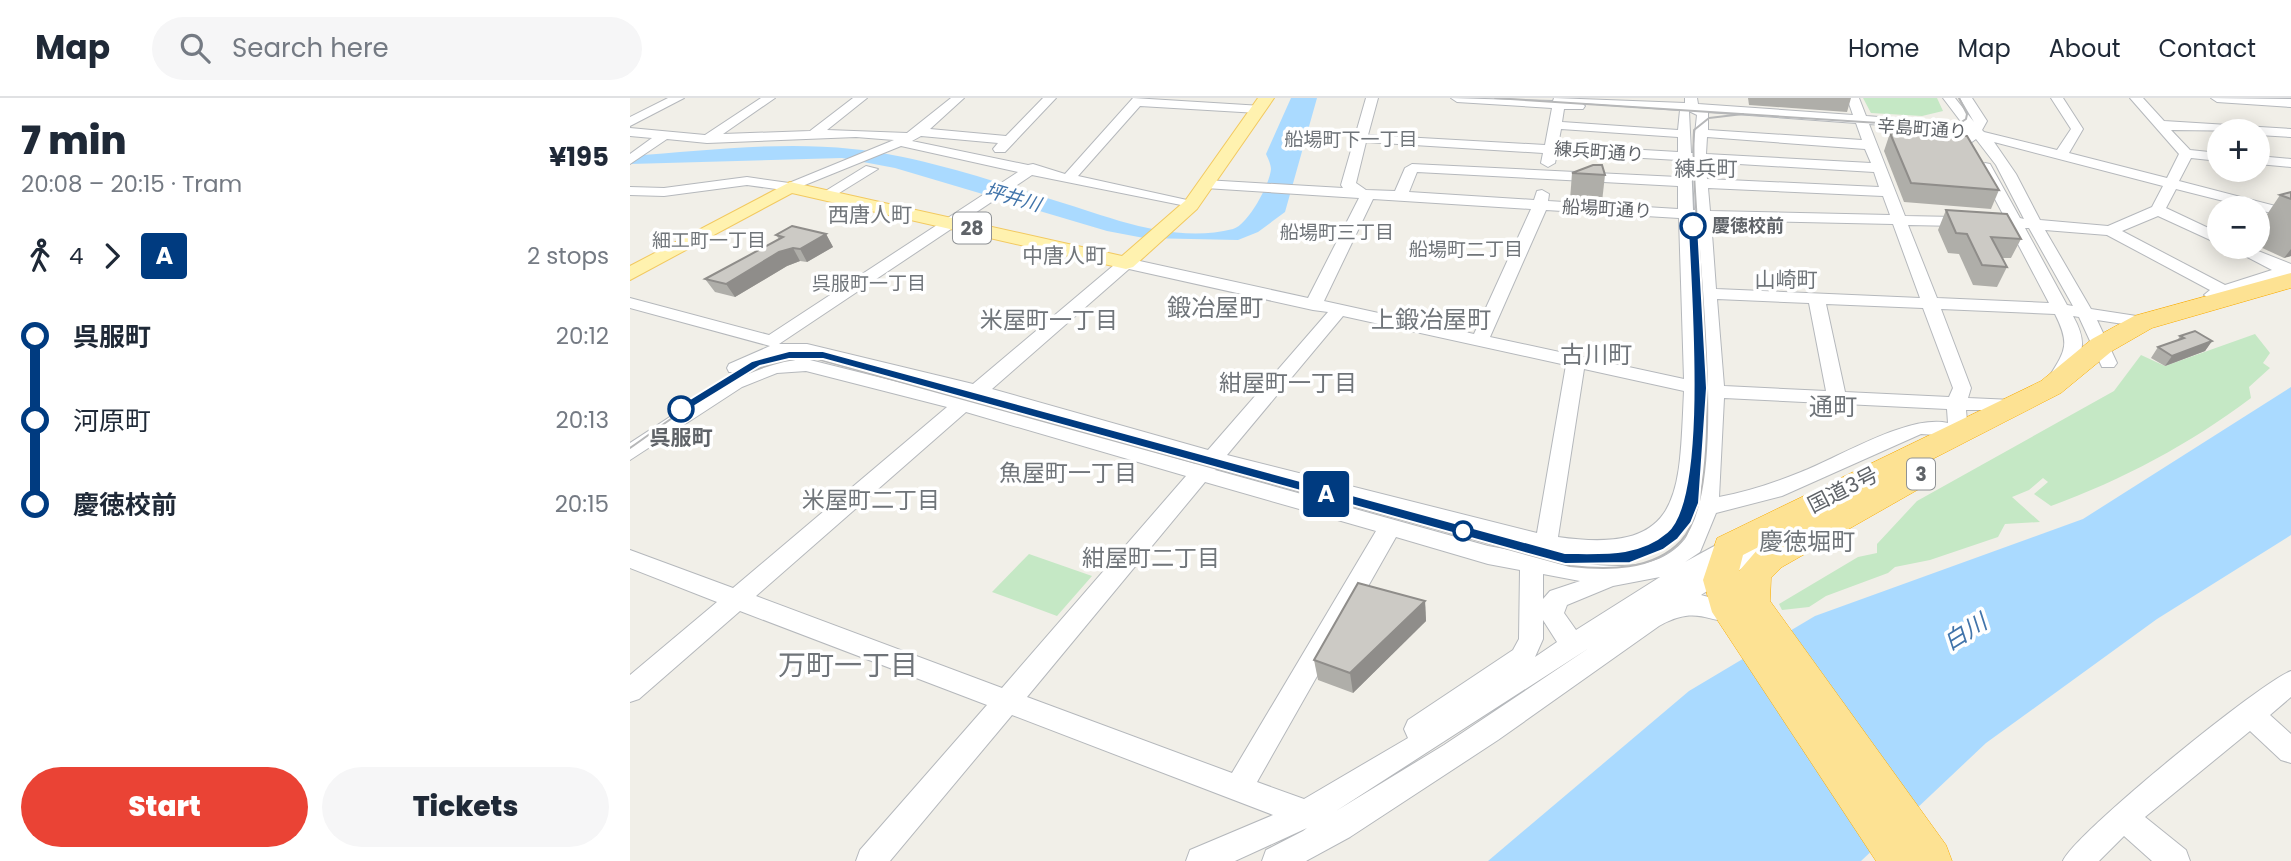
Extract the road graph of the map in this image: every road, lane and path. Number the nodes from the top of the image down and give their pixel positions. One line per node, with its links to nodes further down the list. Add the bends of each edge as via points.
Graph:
1 (678, 98): 25 (street)
2 (769, 98): 37 (street)
3 (861, 98): 32 (street)
4 (958, 98): 35 (street)
5 (1050, 98): 38 (street)
6 (1372, 98): 36 (street)
7 (1457, 98): 16 (street, 辛島町通り)
8 (1844, 98): 9 (street)
9 (1854, 98): 24 (street)
10 (1949, 98): 21 (street)
11 (1966, 98): 30 (street, via 1981,121)
12 (2057, 98): 43 (street, via 2077,129)
13 (2136, 98): 28 (street)
14 (2217, 98): 17 (street)
15 (1138, 100): 19 (street); 54 (street)
16 (1561, 100): 22 (street, 辛島町通り); 27 (street)
17 (2270, 100): 18 (street); 31 (street)
18 (2291, 103)
19 (1262, 104): 57 (main road)
20 (1872, 111): 24 (street)
21 (1956, 112): 26 (street, via 1941,121); 30 (street)
22 (1693, 117): 23 (street, 辛島町通り); 23 (street, via 1711,122); 24 (street, 辛島町通り); 27 (street); 40 (street); 46 (street)
23 (1748, 117): 24 (street, 辛島町通り)
24 (1861, 119): 26 (street, 辛島町通り); 30 (street, 辛島町通り); 40 (street)
25 (630, 122)
26 (1917, 122): 30 (street, 辛島町通り)
27 (1555, 125): 41 (street)
28 (2160, 125): 31 (street); 42 (street)
29 (630, 132): 33 (street)
30 (1976, 132): 43 (street); 75 (street, via 1968,138); 76 (street, via 2012,177)
31 (2291, 132)
32 (814, 134): 35 (street); 37 (street)
33 (665, 135): 37 (street); 44 (street)
34 (1940, 135): 39 (street)
35 (909, 137): 38 (street); 47 (street); 58 (street)
36 (1360, 138): 41 (street, 練兵町通り); 62 (street, via 1348,185)
37 (707, 139)
38 (1009, 140): 47 (street)
39 (1924, 141)
40 (1877, 144): 51 (street)
41 (1551, 149): 46 (street, 練兵町通り); 53 (street)
42 (2186, 154): 45 (street); 56 (street)
43 (2061, 155): 56 (street)
44 (635, 156)
45 (2207, 156)
46 (1692, 158): 51 (street, 練兵町通り); 55 (street)
47 (988, 160): 50 (street)
48 (2270, 161): 49 (street)
49 (2291, 163)
50 (1032, 168): 54 (street); 74 (street)
51 (1881, 168): 60 (street)
52 (871, 169): 61 (street)
53 (1546, 175): 55 (street); 64 (street, via 1412,168); 66 (street)
54 (1070, 177): 65 (street)
55 (1693, 183): 60 (street); 69 (street)
56 (2172, 183): 63 (street); 67 (street, via 2213,187); 68 (street); 70 (street)
57 (1205, 184): 62 (street, 船場町通り); 65 (main road)
58 (790, 187): 59 (street, via 747,181 664,192); 61 (main road, 28); 83 (main road)
59 (630, 191)
60 (1889, 192): 72 (street)
61 (826, 195): 74 (main road, 28)
62 (1366, 196): 64 (street, 船場町通り); 90 (street)
63 (2209, 196)
64 (1399, 198): 66 (street, 船場町通り)
65 (1191, 205): 77 (main road)
66 (1540, 206): 69 (street, 船場町通り); 95 (street)
67 (2291, 206)
68 (2158, 210): 78 (street); 79 (street)
69 (1694, 214): 72 (street, 船場町通り); 85 (street)
70 (2291, 214)
71 (2270, 216): 73 (street)
72 (1898, 219): 75 (street, 船場町通り); 89 (street)
73 (2291, 222)
74 (949, 223): 82 (main road, 28); 96 (street)
75 (2007, 223): 76 (street, 船場町通り); 91 (street)
76 (2035, 224): 78 (street, 船場町通り); 93 (street)
77 (1170, 225): 80 (main road)
78 (2110, 231): 86 (street)
79 (2207, 233)
80 (1148, 244): 82 (main road)
81 (2257, 259): 84 (street)
82 (1126, 263): 90 (street); 102 (street)
83 (630, 274)
84 (2290, 278): 86 (highway, 国道3号 / 3); 94 (highway, 国道3号 / 3)
85 (1700, 293): 87 (street); 99 (street); 101 (street)
86 (2225, 295): 94 (highway, 国道3号 / 3)
87 (1816, 298): 89 (street); 103 (street)
88 (630, 303): 96 (street)
89 (1930, 303): 91 (street); 104 (street, via 1962,388)
90 (1313, 305): 92 (street)
91 (2061, 309): 93 (street); 100 (street, via 2076,343)
92 (1339, 310): 95 (street); 107 (street)
93 (2088, 315): 94 (street); 97 (street)
94 (2152, 324): 97 (highway, 国道3号 / 3)
95 (1480, 341): 98 (street)
96 (773, 346): 102 (street, via 807,349); 105 (street)
97 (2105, 354): 100 (highway, 国道3号 / 3); 115 (highway, 国道3号 / 3, via 2095,380 2070,398 1838,519 1759,567 1749,584)
98 (1576, 362): 99 (street); 112 (street)
99 (1694, 387): 101 (street); 108 (street)
100 (2051, 387): 104 (highway, 国道3号 / 3, via 2012,405)
101 (1715, 392): 103 (street); 109 (street)
102 (970, 398): 106 (street, via 792,365 735,383); 107 (street); 116 (street)
103 (1837, 398): 104 (street)
104 (1957, 418): 109 (street, via 1902,435 1747,502); 115 (highway, 国道3号 / 3)
105 (630, 435)
106 (630, 453)
107 (1208, 467): 110 (street); 112 (street); 121 (street)
108 (1683, 503): 109 (street); 111 (street, via 1664,532 1629,546)
109 (1707, 507): 114 (street, via 1692,546 1676,559 1658,569)
110 (1391, 527): 112 (street); 125 (street)
111 (1595, 551): 112 (street); 114 (street)
112 (1539, 555): 114 (street); 124 (street, via 1531,639 1522,656 1405,736)
113 (630, 559): 116 (street)
114 (1609, 578): 118 (street, via 1568,593 1551,610 1552,621)
115 (1730, 589): 117 (street); 117 (street, via 1691,605); 117 (street, via 1670,590); 132 (highway); 133 (highway)
116 (734, 601): 120 (street); 121 (street)
117 (1644, 610): 118 (street); 128 (street, via 1527,705)
118 (1573, 645): 124 (street)
119 (2291, 682): 122 (street)
120 (630, 691)
121 (1009, 700): 125 (street); 129 (street)
122 (2249, 713): 123 (street); 127 (street)
123 (2291, 751)
124 (1356, 782): 126 (street)
125 (1239, 788): 126 (street)
126 (1306, 814): 128 (street); 130 (street)
127 (2123, 817): 134 (street); 135 (street)
128 (1340, 827): 131 (street)
129 (871, 861)
130 (1201, 861)
131 (1278, 861)
132 (1902, 861)
133 (1930, 861)
134 (2078, 861)
135 (2175, 861)

